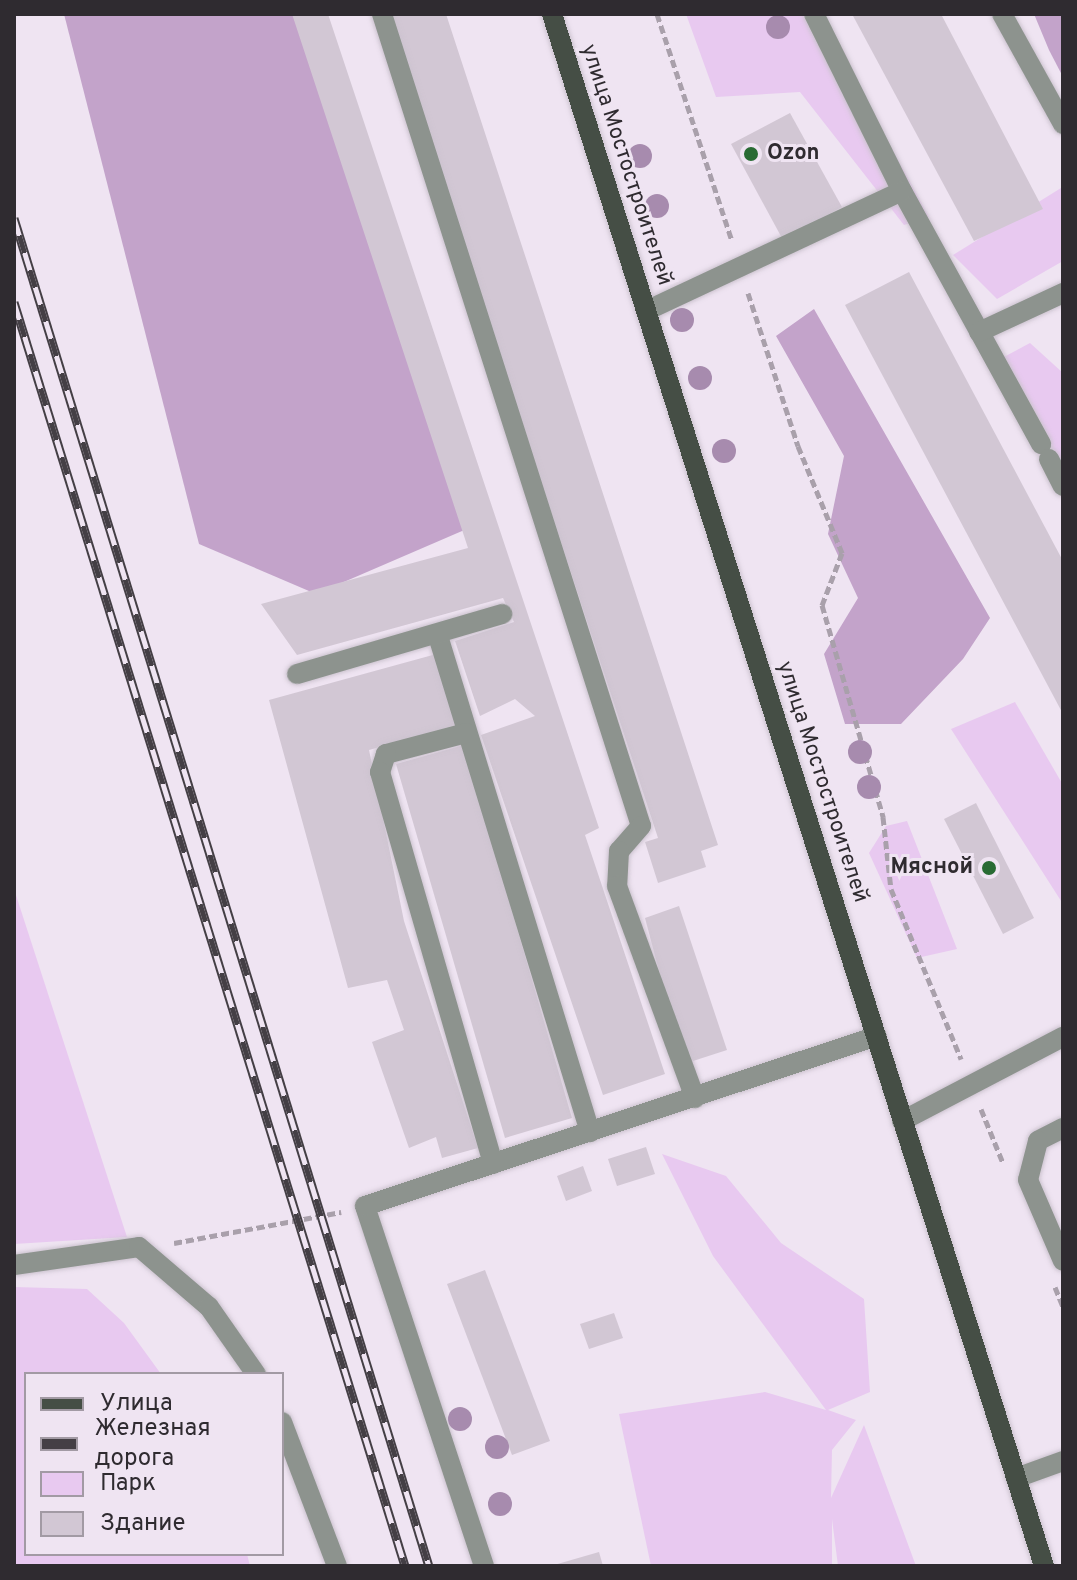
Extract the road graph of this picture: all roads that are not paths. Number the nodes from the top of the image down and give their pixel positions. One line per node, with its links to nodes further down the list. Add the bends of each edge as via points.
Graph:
1 (382, 14): 17 (street, via 641,826 619,851 617,886)
2 (552, 14): 8 (main road, улица Мостостроителей)
3 (814, 14): 6 (street)
4 (1002, 14): 5 (street)
5 (1063, 124)
6 (902, 191): 8 (street); 9 (street)
7 (1063, 293): 9 (street)
8 (648, 310): 15 (main road, улица Мостостроителей)
9 (979, 332): 10 (street)
10 (1063, 486)
11 (502, 614): 12 (street)
12 (438, 636): 13 (street); 14 (street)
13 (297, 674)
14 (466, 733): 20 (street); 21 (street, via 386,754 380,772)
15 (877, 1036): 17 (street); 18 (main road, улица Мостостроителей)
16 (1063, 1037): 18 (street)
17 (695, 1098): 20 (street)
18 (902, 1121): 27 (main road, улица Мостостроителей)
19 (1063, 1128): 23 (street, via 1038,1141 1028,1180)
20 (590, 1132): 21 (street)
21 (493, 1164): 29 (street, via 365,1206)
22 (14, 1265): 24 (street, via 139,1247 209,1307)
23 (1056, 1267)
24 (255, 1372)
25 (284, 1427): 28 (street)
26 (1063, 1461): 27 (street)
27 (1016, 1478): 30 (main road, улица Мостостроителей)
28 (337, 1566)
29 (484, 1566)
30 (1044, 1566)

